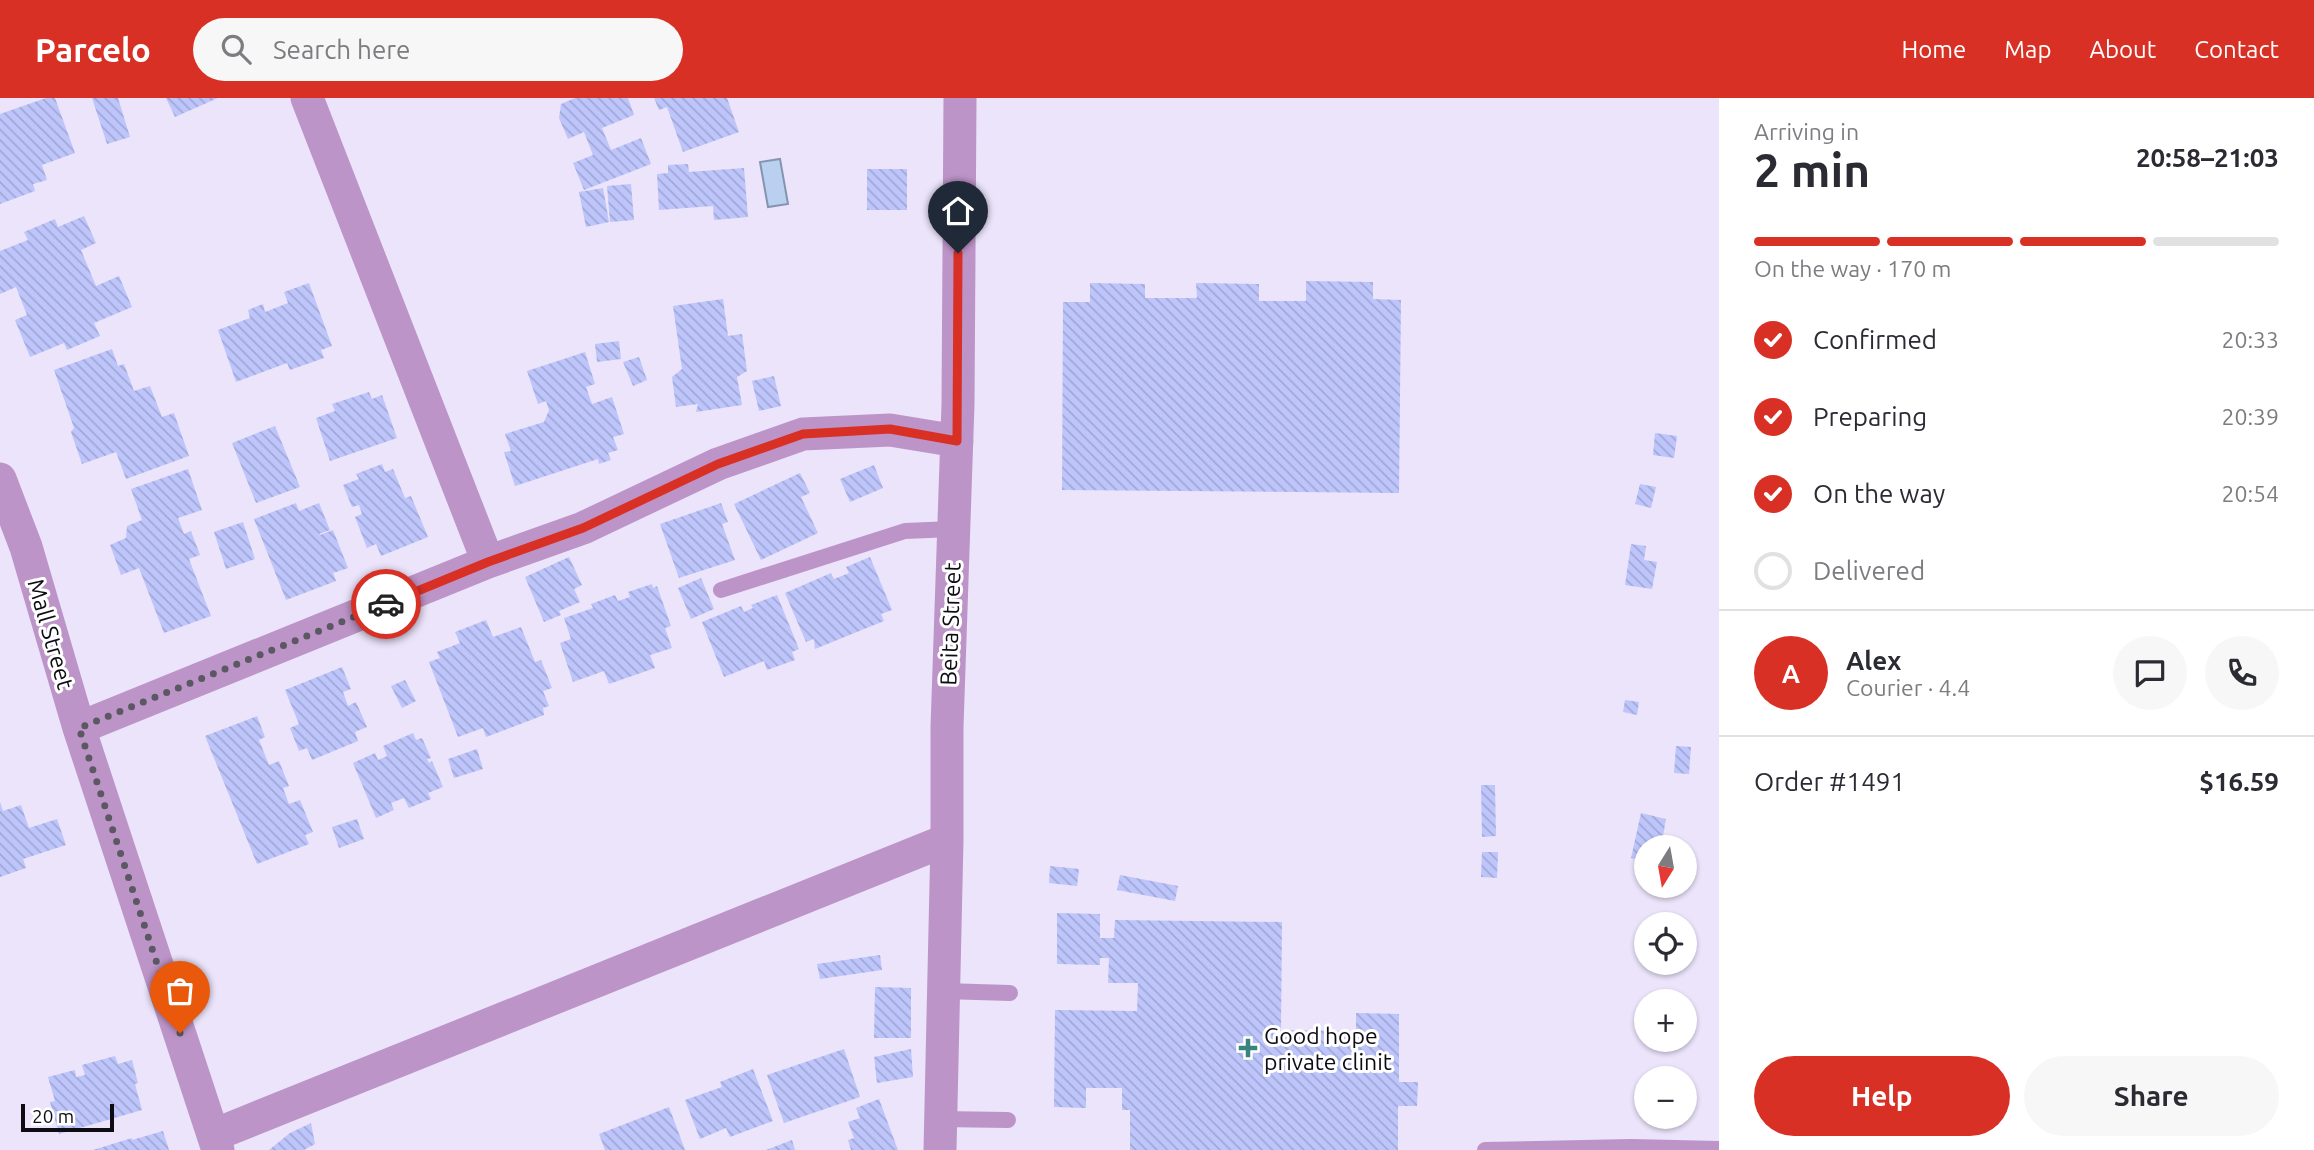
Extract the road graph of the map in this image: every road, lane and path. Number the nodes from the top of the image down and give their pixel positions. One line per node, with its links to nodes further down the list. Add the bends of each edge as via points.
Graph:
1 (307, 98): 6 (street)
2 (960, 98): 3 (street, Beita Street)
3 (957, 441): 5 (street, Beita Street); 6 (street, via 890,429 803,434 718,464 583,528)
4 (0, 479): 8 (street, Mall Street, via 26,547)
5 (953, 529): 7 (lane, via 905,531); 9 (street, Beita Street)
6 (488, 562): 8 (street)
7 (721, 590)
8 (79, 728): 14 (street, Mall Street)
9 (947, 840): 10 (street, Beita Street); 14 (street)
10 (943, 991): 11 (lane); 13 (street, Beita Street)
11 (1010, 993)
12 (1008, 1120): 13 (lane)
13 (940, 1135)
14 (216, 1143)
15 (1719, 1149): 16 (lane)
16 (1485, 1150)

